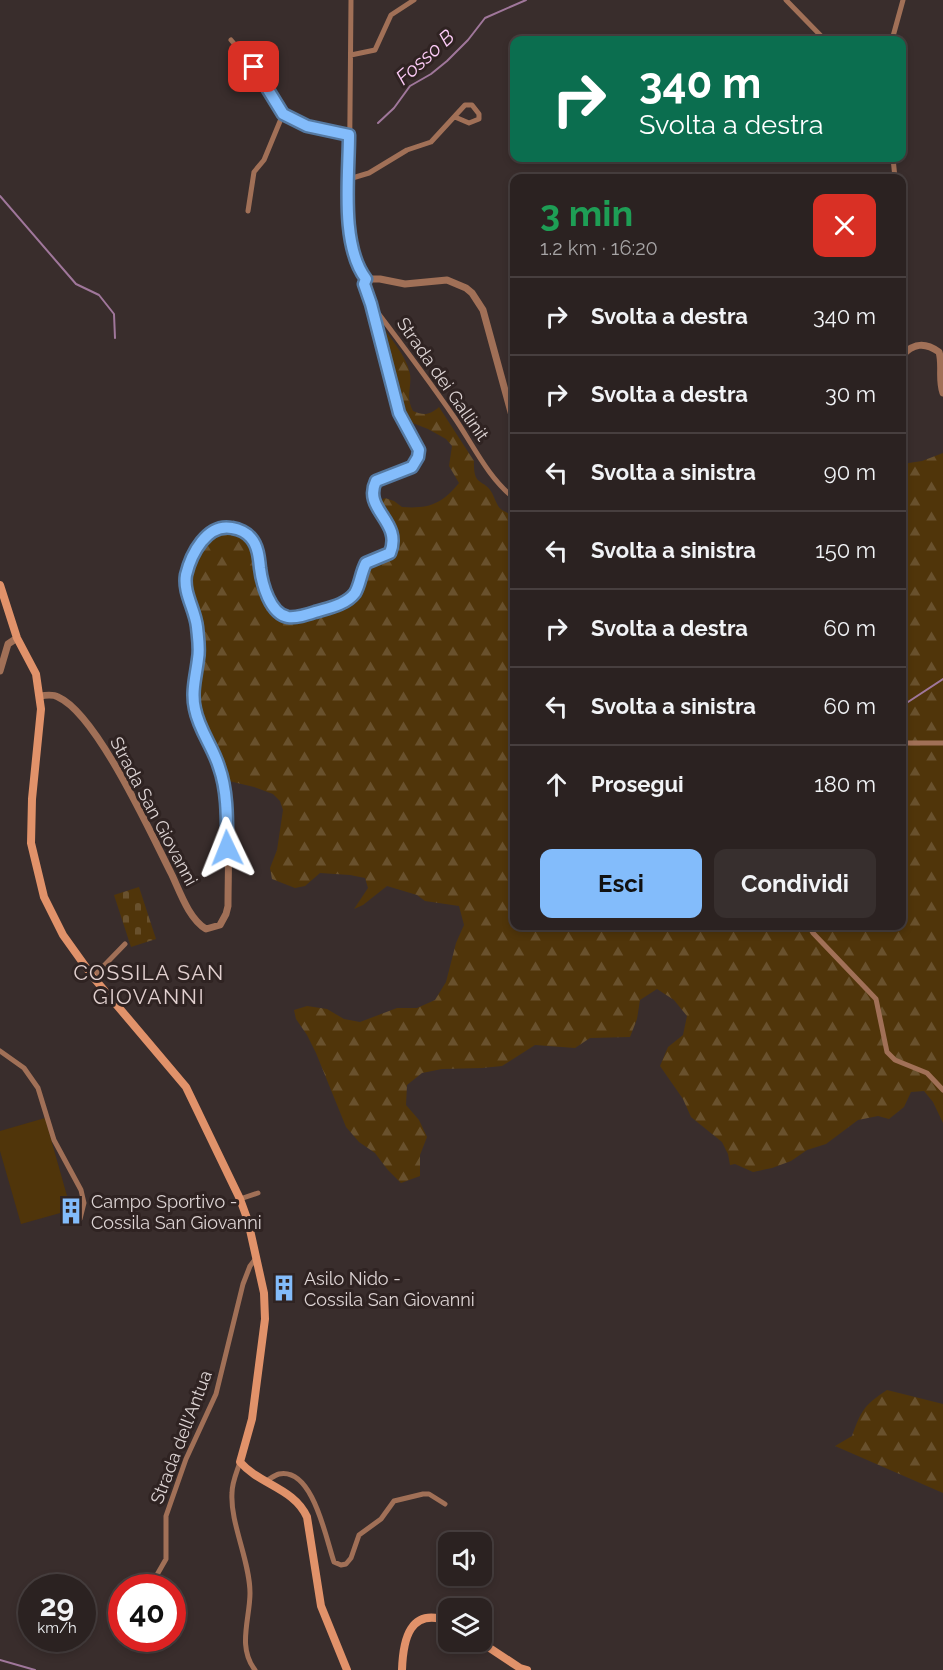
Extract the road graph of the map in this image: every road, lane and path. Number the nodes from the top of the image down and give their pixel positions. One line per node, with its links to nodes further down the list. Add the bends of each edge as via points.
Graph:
1 (351, 0): 8 (street)
2 (414, 0): 8 (street, via 391,15 375,50)
3 (786, 0): 5 (street)
4 (903, 0): 6 (street)
5 (821, 36)
6 (893, 36)
7 (231, 40): 9 (street, via 254,67)
8 (351, 55): 11 (street)
9 (283, 114): 11 (street, via 307,126); 13 (street, via 264,160 254,172)
10 (455, 117): 12 (street, via 431,142)
11 (349, 135): 12 (street)
12 (349, 179): 14 (street, via 351,238 356,262)
13 (248, 211)
14 (366, 279): 15 (street, Strada San Giovanni); 18 (street, via 405,284 447,280 472,293 483,310)
15 (371, 304): 19 (street, Strada dei Gallinit); 23 (street, Strada San Giovanni, via 399,413 419,450 412,467 376,481 373,487 372,496 393,536 390,553 366,563 356,591 345,602 296,617 281,615 275,609 264,586 257,548 238,529 227,527 207,534 186,574 185,590 194,608 199,646 195,709 219,765 226,800 228,906 220,925 206,929 190,910 96,734 64,700)
16 (906, 352): 17 (street, via 917,345 939,352)
17 (943, 393)
18 (510, 408)
19 (510, 494)
20 (0, 585): 21 (main road)
21 (17, 638): 22 (street, via 8,644); 23 (main road, via 36,674)
22 (0, 671)
23 (40, 696): 28 (main road, via 31,843 44,897 63,935)
24 (906, 743): 25 (street)
25 (943, 743)
26 (811, 930): 30 (street, via 876,999 887,1052 895,1060 927,1073)
27 (125, 944): 28 (street)
28 (93, 977): 32 (main road, via 186,1087)
29 (0, 1051): 33 (street, via 24,1068 38,1088 54,1140 81,1190 84,1203)
30 (943, 1090)
31 (258, 1193): 32 (street)
32 (240, 1200): 34 (main road)
33 (80, 1219)
34 (257, 1257): 35 (main road, via 265,1319 252,1419); 38 (street, Strada dell'Antua, via 243,1284 216,1394 186,1459 166,1516 166,1559)
35 (240, 1462): 36 (main road); 41 (street, via 231,1494 248,1569 246,1651)
36 (266, 1481): 37 (street, via 278,1474 298,1479 315,1503 334,1562 341,1565 351,1558 359,1535 381,1519 394,1502 429,1494); 42 (main road, via 297,1501 307,1517 321,1606)
37 (445, 1504)
38 (157, 1574)
39 (438, 1617): 43 (main road, via 415,1623 408,1633)
40 (492, 1650): 44 (main road)
41 (255, 1670)
42 (347, 1670)
43 (402, 1670)
44 (527, 1670)

